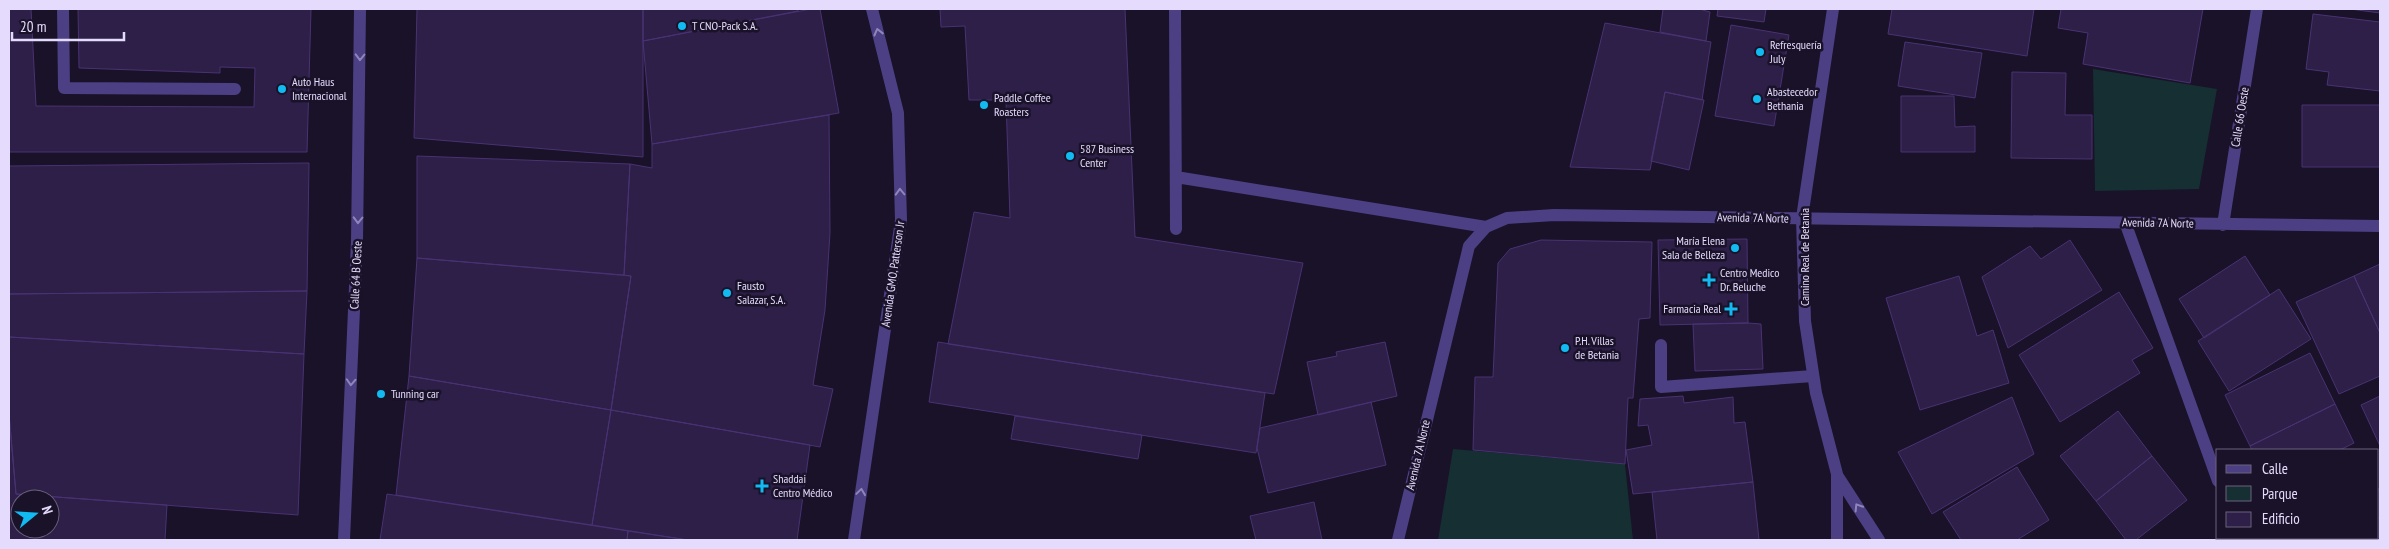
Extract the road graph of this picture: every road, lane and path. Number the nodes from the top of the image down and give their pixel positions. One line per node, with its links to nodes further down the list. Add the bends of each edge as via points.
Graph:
1 (63, 9): 7 (street, via 64,88)
2 (360, 9): 19 (street, Calle 64 B Oeste, one-way to 19, via 358,241)
3 (872, 9): 20 (street, Avenida GMO. Patterson Jr, one-way to 3, via 901,220 898,113)
4 (1175, 9): 8 (street)
5 (1834, 9): 9 (street, Camino Real de Betania)
6 (2257, 9): 11 (street, Calle 66 Oeste)
7 (235, 89)
8 (1176, 178): 13 (street); 14 (street)
9 (1802, 218): 10 (street, Avenida 7A Norte); 13 (street, Avenida 7A Norte, via 1554,215 1507,218); 16 (street, Camino Real de Betania, via 1805,321)
10 (2125, 222): 11 (street, Avenida 7A Norte); 18 (street)
11 (2223, 225): 12 (street, Avenida 7A Norte)
12 (2380, 226)
13 (1486, 227): 21 (street, Avenida 7A Norte, via 1469,246)
14 (1176, 230)
15 (1661, 345): 16 (street, via 1661,387)
16 (1813, 376): 17 (street, Camino Real de Betania)
17 (1836, 474): 22 (street, Camino Real de Betania); 23 (street, Camino Real de Betania, one-way to 17)
18 (2216, 475)
19 (344, 540)
20 (854, 540)
21 (1398, 540)
22 (1837, 540)
23 (1879, 540)

